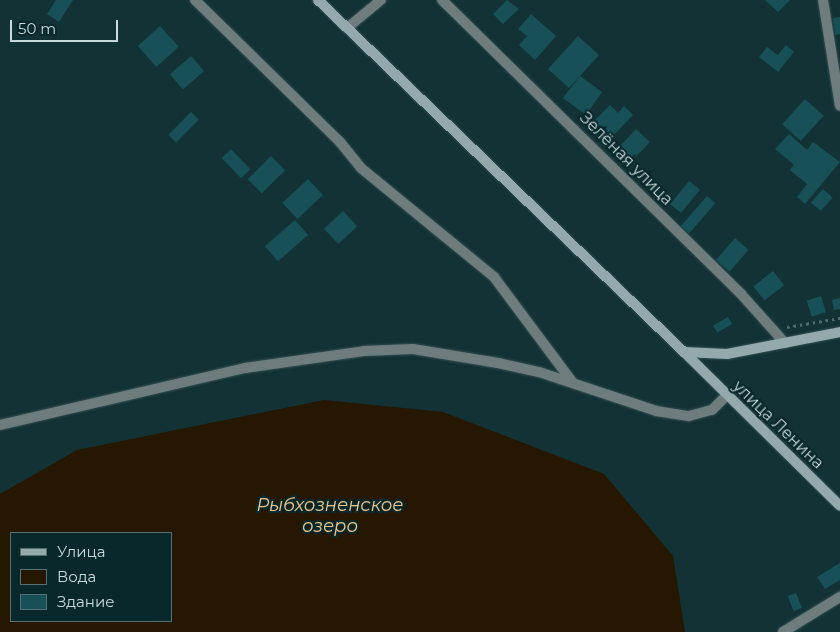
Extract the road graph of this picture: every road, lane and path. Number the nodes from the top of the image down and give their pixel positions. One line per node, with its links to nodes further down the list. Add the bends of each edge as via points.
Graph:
1 (195, 0): 13 (street, via 340,142 361,168 494,277)
2 (318, 0): 6 (street, улица Ленина)
3 (381, 0): 6 (street)
4 (442, 0): 9 (street, Зелёная улица)
5 (823, 0): 7 (street)
6 (347, 28): 12 (street, улица Ленина)
7 (840, 106)
8 (840, 318): 9 (path)
9 (774, 330): 11 (street, Зелёная улица)
10 (840, 332): 11 (street)
11 (785, 343): 12 (street, via 727,354)
12 (684, 352): 14 (street, улица Ленина)
13 (573, 383): 14 (street, via 656,411 689,416 712,410); 15 (street, via 539,372 413,349 364,351 245,368)
14 (726, 396): 16 (street, улица Ленина)
15 (0, 425)
16 (840, 506)
17 (840, 597): 18 (street)
18 (783, 632)

